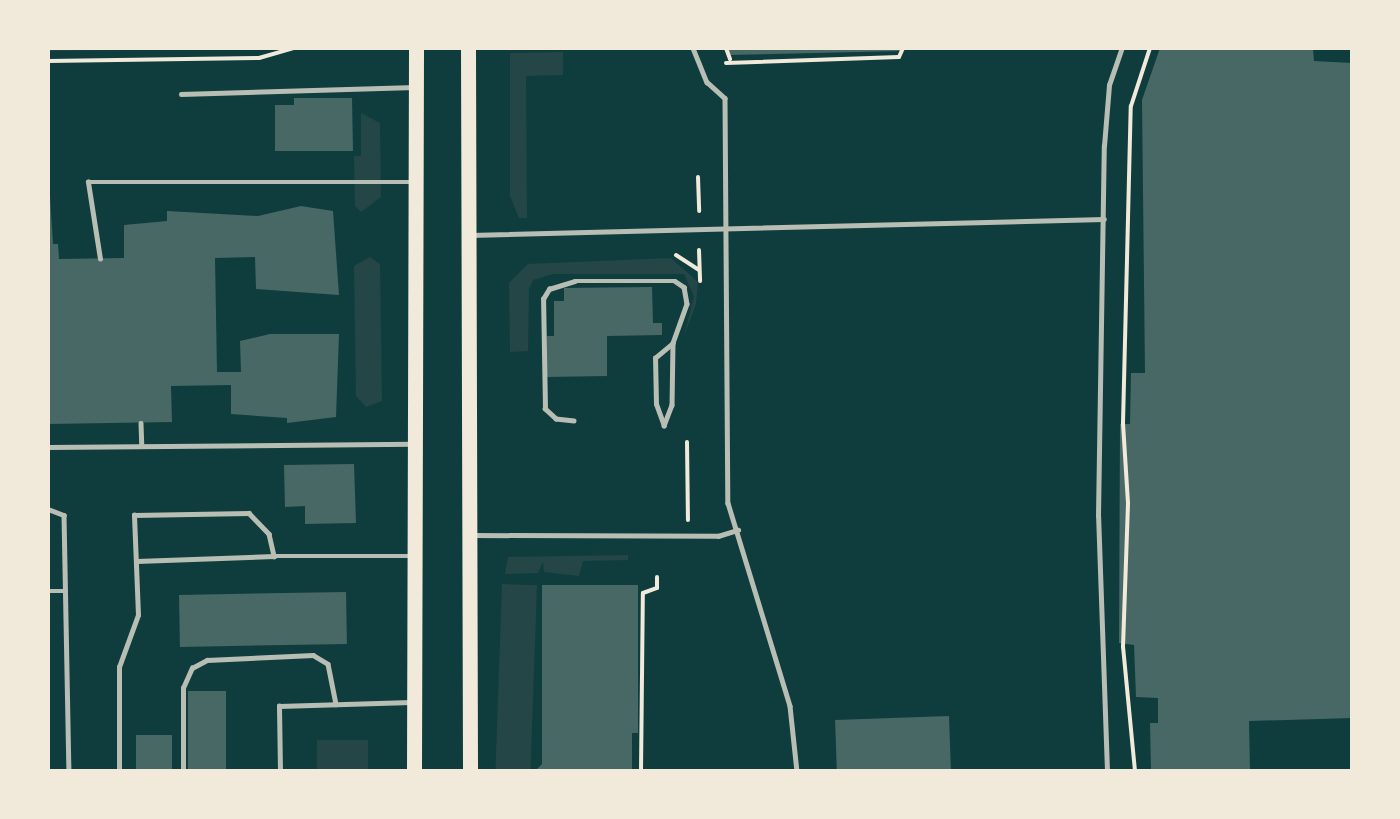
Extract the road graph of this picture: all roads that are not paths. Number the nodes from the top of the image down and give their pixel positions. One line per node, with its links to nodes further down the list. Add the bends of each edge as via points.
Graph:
1 (416, 48): 5 (main road)
2 (468, 48): 10 (main road)
3 (693, 48): 9 (lane, via 707,82 725,98)
4 (1122, 48): 8 (lane, via 1106,103)
5 (417, 87): 6 (lane); 7 (main road)
6 (181, 94)
7 (419, 182): 11 (lane, via 88,182); 15 (main road)
8 (1104, 219): 9 (lane); 35 (lane, via 1098,516)
9 (726, 228): 10 (lane); 19 (lane, via 728,503)
10 (467, 235): 20 (main road)
11 (100, 258)
12 (673, 343): 12 (lane, via 672,405 664,426 656,404 656,358); 13 (lane, via 687,304 680,283 575,281 549,290 543,299 545,409 556,419)
13 (574, 421)
14 (141, 423): 16 (lane)
15 (416, 444): 16 (lane); 22 (main road)
16 (142, 446): 17 (lane)
17 (48, 447)
18 (48, 509): 25 (lane, via 64,515)
19 (738, 530): 20 (lane, via 718,536); 34 (lane, via 790,706)
20 (468, 535): 33 (main road)
21 (274, 556): 22 (lane); 23 (lane); 23 (lane, via 269,534 249,513 134,514)
22 (412, 556): 26 (main road)
23 (136, 561): 29 (lane, via 138,615 119,667)
24 (48, 591): 25 (lane)
25 (64, 591): 28 (lane)
26 (414, 702): 27 (lane); 32 (main road)
27 (336, 704): 30 (lane, via 328,664 313,655 207,660 192,668 183,688); 31 (lane, via 279,706)
28 (69, 771)
29 (119, 771)
30 (183, 771)
31 (280, 771)
32 (414, 771)
33 (470, 771)
34 (797, 771)
35 (1107, 771)

